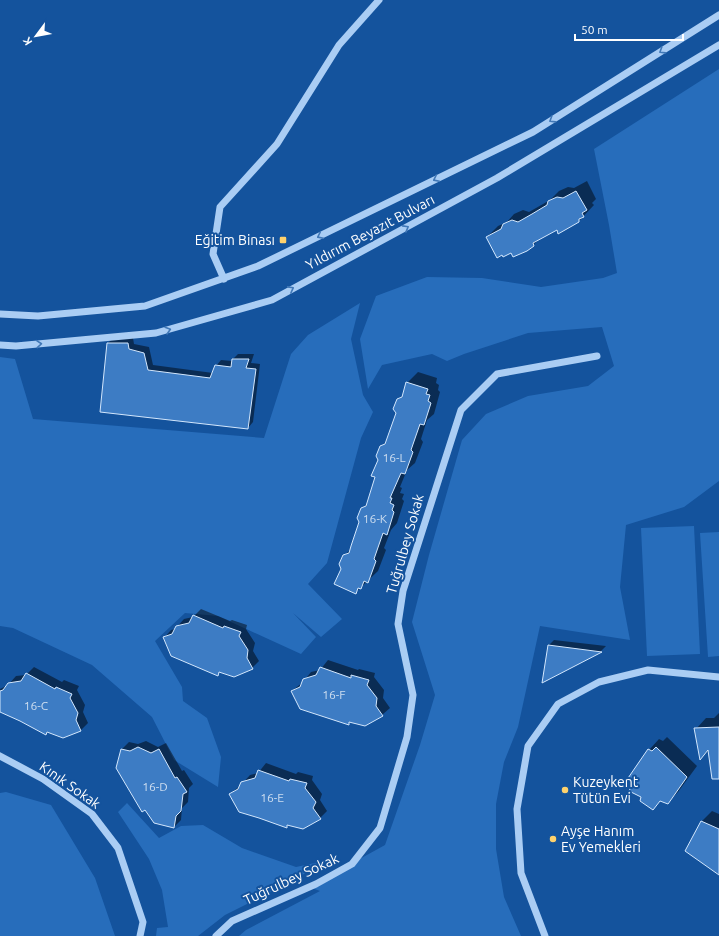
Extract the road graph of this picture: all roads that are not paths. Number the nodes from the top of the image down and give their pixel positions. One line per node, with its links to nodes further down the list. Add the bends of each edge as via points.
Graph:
1 (379, 0): 4 (street, via 339,45 277,144 220,207 213,254)
2 (719, 15): 4 (street, Yıldırım Beyazıt Bulvarı, one-way to 4, via 533,132 258,266)
3 (719, 45): 6 (street, Yıldırım Beyazıt Bulvarı, one-way to 3, via 16,346 156,333 272,300 497,178)
4 (224, 278): 5 (street, Yıldırım Beyazıt Bulvarı, via 145,306 38,316)
5 (0, 314)
6 (0, 345)
7 (597, 356): 11 (street, Tuğrulbey Sokak, via 497,374 461,410 403,591 398,624 413,695 408,737 380,828 352,864 316,884 232,921)
8 (719, 676): 12 (street, via 648,670 599,682 558,704 528,746 517,809 521,873)
9 (0, 756): 10 (street, Kınık Sokak, via 43,779 92,814 118,848 143,922)
10 (140, 936)
11 (216, 936)
12 (545, 936)

